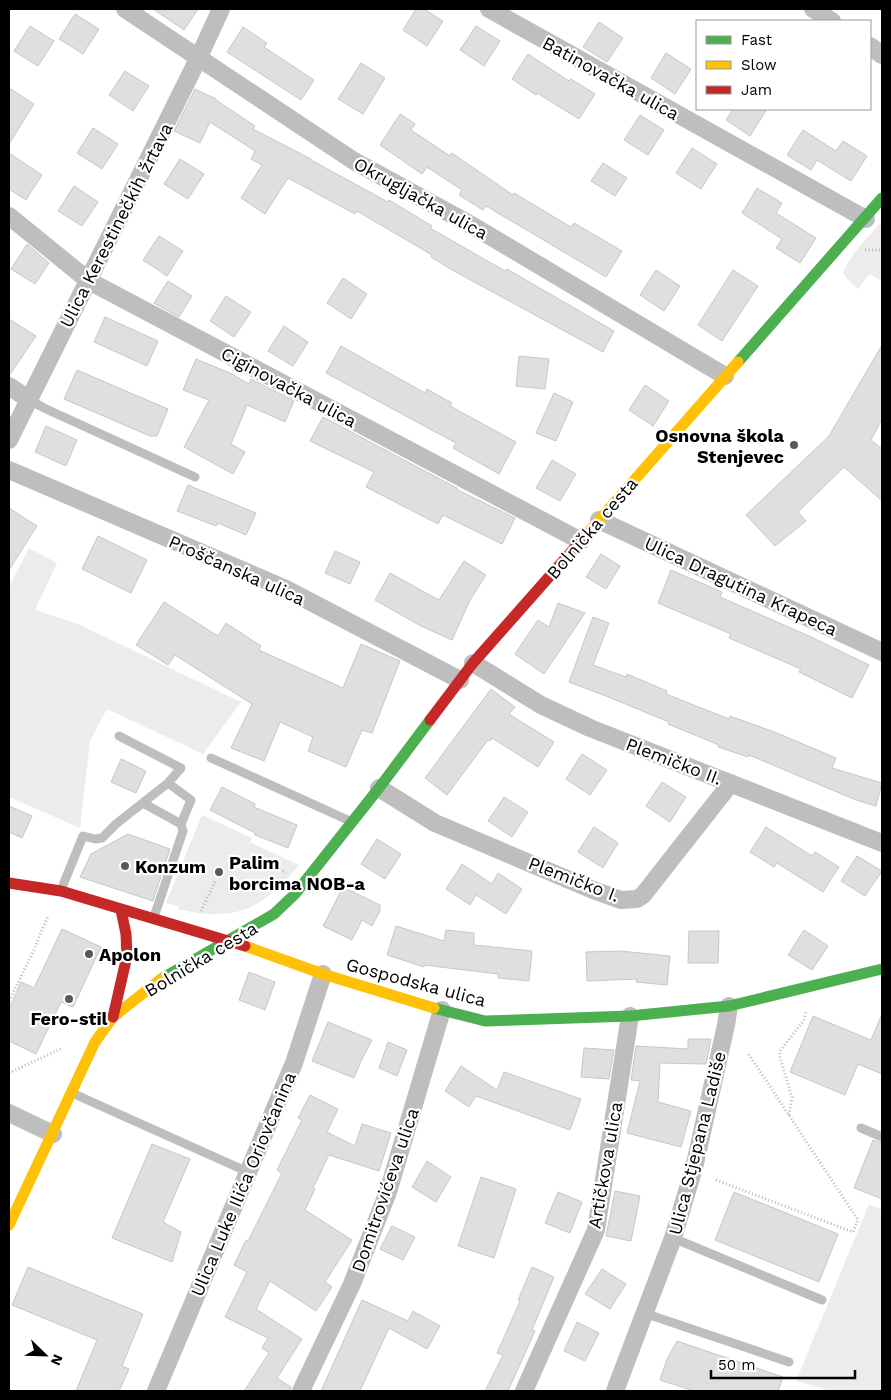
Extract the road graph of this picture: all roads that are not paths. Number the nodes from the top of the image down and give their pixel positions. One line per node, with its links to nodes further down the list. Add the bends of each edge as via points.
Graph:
1 (125, 9): 8 (street, Okrugljačka ulica)
2 (221, 9): 8 (street, Ulica Kerestinečkih žrtava)
3 (489, 9): 11 (street, Batinovačka ulica)
4 (813, 9): 5 (street)
5 (830, 20)
6 (871, 47): 7 (street)
7 (882, 55)
8 (198, 59): 12 (street, Ulica Kerestinečkih žrtava); 13 (street, Okrugljačka ulica, via 354,161 472,226)
9 (882, 198): 11 (street, Bolnička cesta)
10 (9, 216): 12 (street, Ciginovačka ulica)
11 (866, 219): 13 (street, Bolnička cesta)
12 (89, 281): 15 (street, Ulica Kerestinečkih žrtava); 20 (street, Ciginovačka ulica)
13 (725, 376): 19 (street, Bolnička cesta)
14 (9, 386): 15 (street)
15 (28, 399): 16 (street, Ulica Kerestinečkih žrtava); 18 (lane)
16 (9, 440)
17 (9, 470): 23 (street, Proščanska ulica, via 286,589)
18 (195, 477)
19 (599, 520): 20 (street, Bolnička cesta); 21 (street, Ulica Dragutina Krapeca)
20 (581, 541): 22 (street, Bolnička cesta)
21 (882, 652)
22 (473, 663): 23 (street, Bolnička cesta); 27 (street, Plemičko II., via 541,705 590,728)
23 (460, 680): 28 (street, Bolnička cesta)
24 (119, 736): 26 (lane, via 181,768)
25 (211, 758): 30 (lane)
26 (168, 783): 29 (lane); 31 (lane, via 191,800)
27 (732, 783): 28 (street, Plemičko I., via 643,895 637,899 621,900 436,822); 32 (street, Plemičko II.)
28 (379, 788): 30 (street, Bolnička cesta)
29 (143, 803): 31 (lane); 34 (lane, via 102,838 83,836)
30 (353, 822): 37 (street, Bolnička cesta, via 282,907)
31 (181, 824): 36 (lane, via 183,831)
32 (882, 843)
33 (9, 883): 34 (street, Gospodska ulica)
34 (60, 891): 35 (street, Gospodska ulica)
35 (121, 910): 36 (street, Gospodska ulica); 43 (street, via 128,956)
36 (153, 919): 37 (street, Gospodska ulica)
37 (230, 940): 39 (street, Gospodska ulica); 43 (street, Bolnička cesta, via 160,980)
38 (882, 969): 40 (street, Gospodska ulica)
39 (323, 974): 41 (street, Gospodska ulica); 49 (street, Ulica Luke Ilića Oriovčanina, via 294,1063)
40 (729, 1006): 42 (street, Gospodska ulica); 51 (street, Ulica Stjepana Ladiše, via 694,1168)
41 (442, 1010): 42 (street, Gospodska ulica, via 485,1021); 56 (street, Domitrovićeva ulica, via 388,1192 352,1284)
42 (630, 1016): 57 (street, Artičkova ulica, via 596,1230)
43 (113, 1017): 44 (street, Bolnička cesta, via 95,1042)
44 (72, 1093): 47 (street, Bolnička cesta); 49 (lane)
45 (9, 1113): 47 (street)
46 (861, 1128): 48 (lane)
47 (53, 1134): 50 (street, Bolnička cesta)
48 (882, 1136)
49 (248, 1172): 55 (street, Ulica Luke Ilića Oriovčanina)
50 (9, 1225)
51 (673, 1238): 52 (lane); 53 (street, Ulica Stjepana Ladiše)
52 (822, 1300)
53 (644, 1314): 54 (lane); 58 (street, Ulica Stjepana Ladiše)
54 (789, 1362)
55 (156, 1391)
56 (301, 1391)
57 (524, 1391)
58 (615, 1391)

